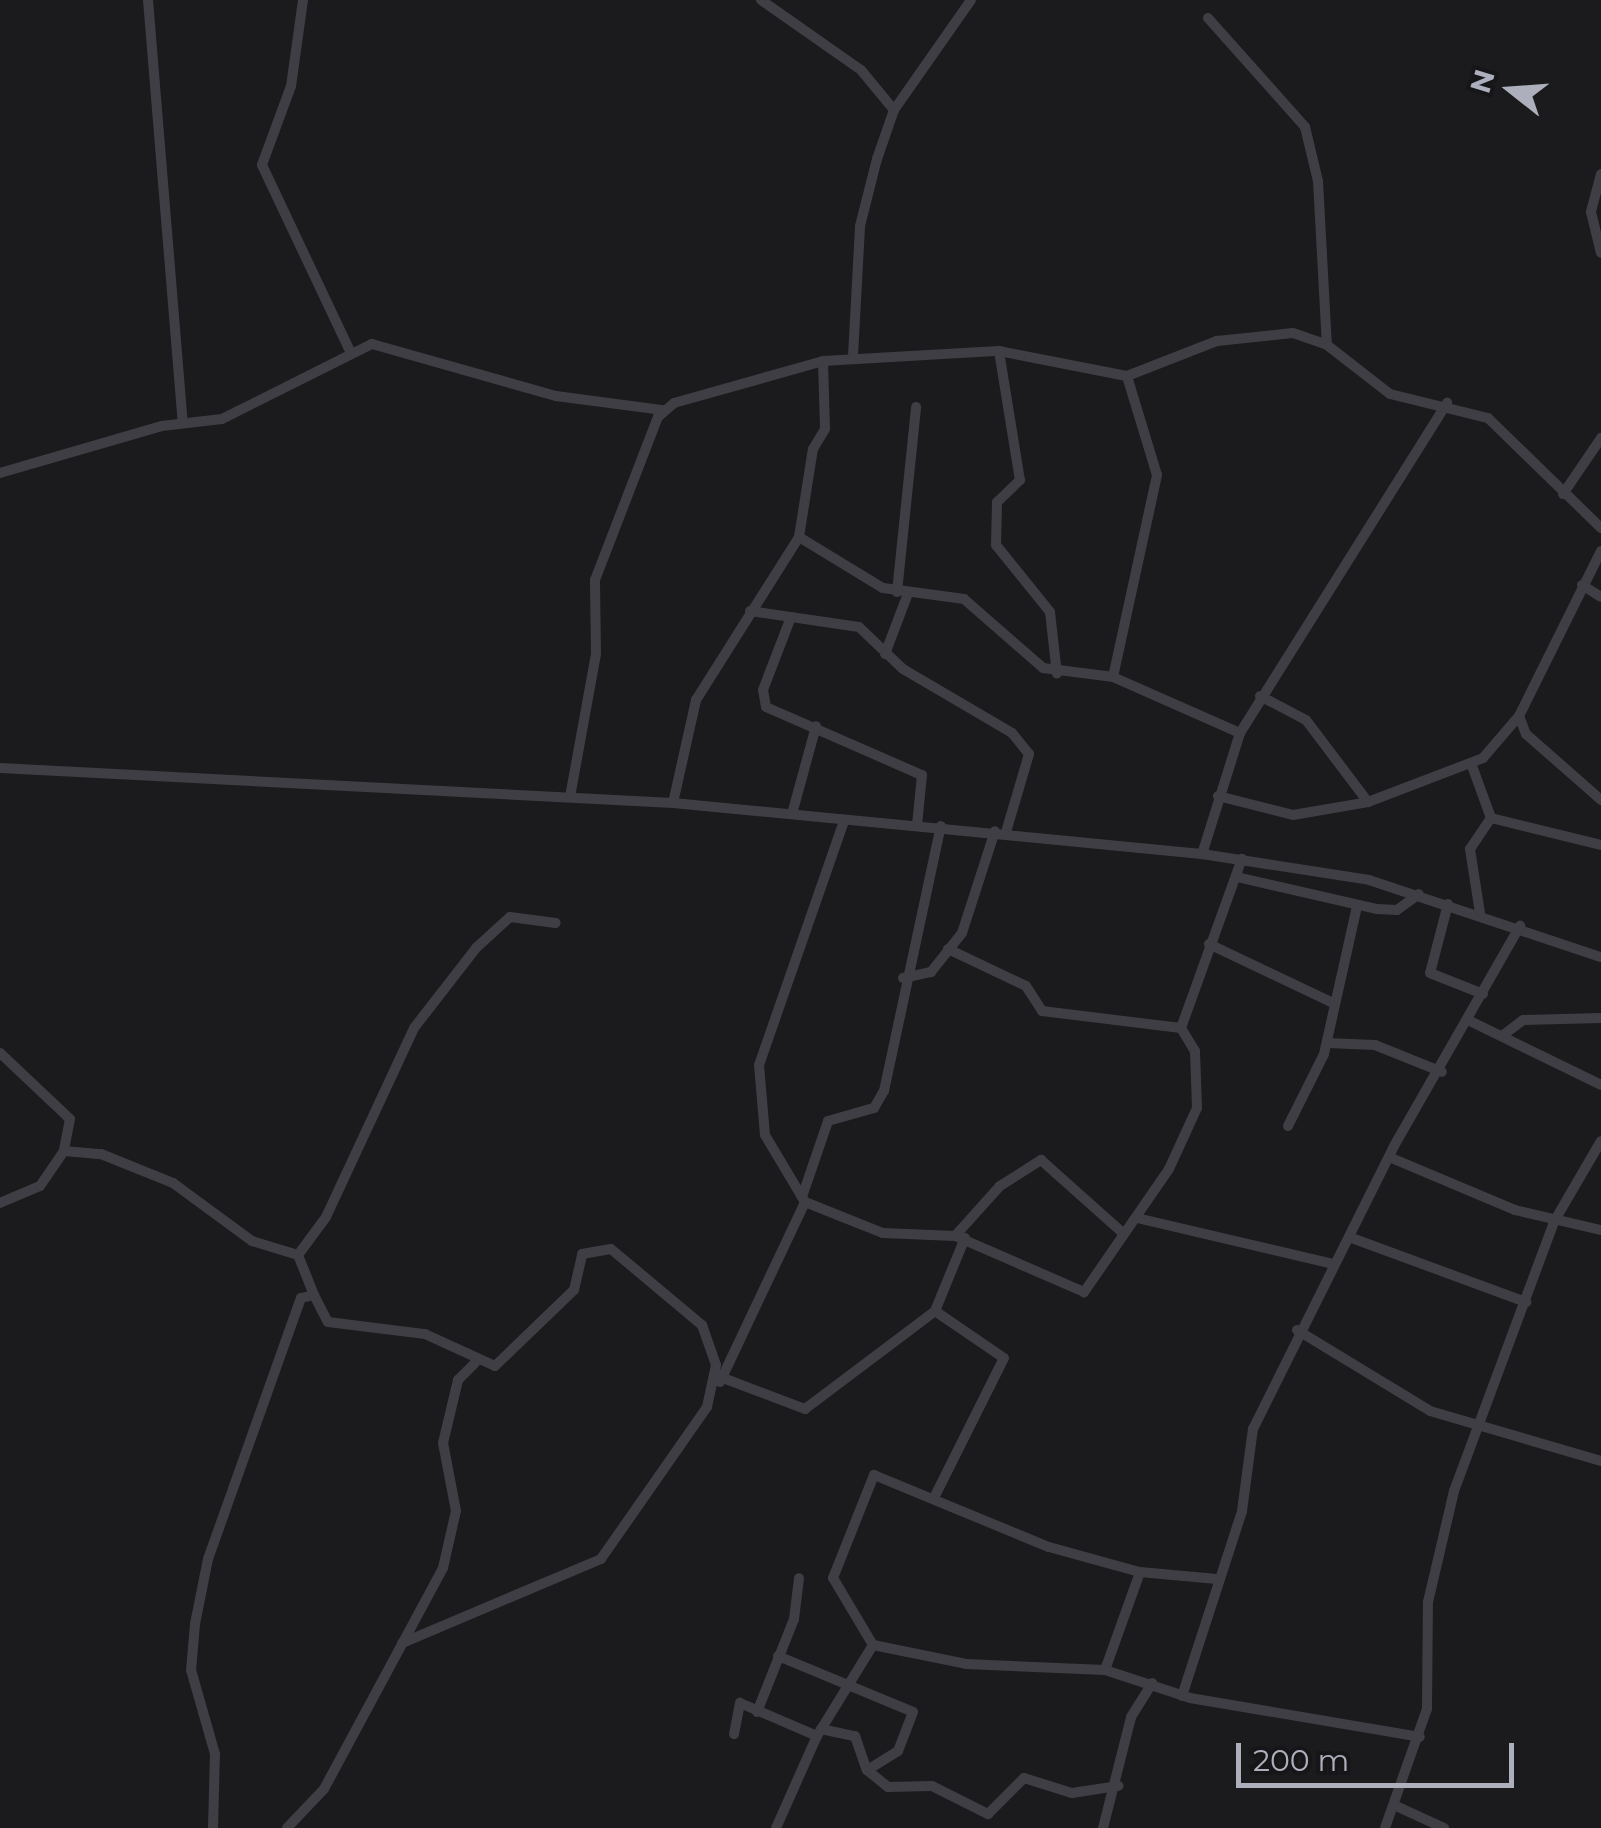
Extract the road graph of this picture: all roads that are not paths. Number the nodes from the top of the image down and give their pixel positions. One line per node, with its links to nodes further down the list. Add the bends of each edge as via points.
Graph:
1 (148, 0): 18 (street)
2 (303, 0): 10 (street, via 291,86 262,165)
3 (762, 0): 6 (street, via 862,70)
4 (971, 0): 6 (street)
5 (1208, 18): 9 (street, via 1305,128)
6 (894, 110): 12 (street, via 860,226)
7 (1601, 174): 8 (street, via 1591,212)
8 (1601, 253)
9 (1327, 345): 14 (street, via 1254,333); 15 (street, via 1390,394)
10 (350, 349): 17 (street, via 388,343 556,396); 18 (street, via 238,413)
11 (999, 351): 12 (street); 14 (street); 31 (street, via 1020,480 998,502 996,546 1050,612)
12 (853, 356): 13 (street)
13 (823, 361): 17 (street); 23 (street, via 825,429 812,449)
14 (1128, 376): 32 (street, via 1149,428 1156,497)
15 (1447, 403): 21 (street, via 1488,418); 33 (street)
16 (916, 407): 26 (street)
17 (664, 410): 40 (street, via 595,580 596,654)
18 (183, 423): 20 (street)
19 (1601, 438): 21 (street)
20 (0, 473)
21 (1563, 494): 22 (street)
22 (1601, 528)
23 (799, 536): 26 (street, via 823,558); 28 (street)
24 (1601, 552): 25 (street)
25 (1582, 585): 27 (street); 34 (street)
26 (902, 594): 30 (street); 31 (street, via 936,589 964,599)
27 (1601, 597)
28 (750, 610): 29 (street); 43 (street, via 696,700)
29 (791, 618): 30 (street, via 852,625); 35 (street, via 762,700 782,720)
30 (885, 654): 49 (street, via 1026,747)
31 (1056, 674): 32 (street)
32 (1113, 677): 36 (street)
33 (1260, 696): 36 (street); 42 (street, via 1306,720)
34 (1518, 716): 37 (street); 41 (street, via 1526,734)
35 (816, 726): 44 (street); 47 (street, via 922,775)
36 (1240, 733): 39 (street)
37 (1471, 763): 42 (street); 45 (street)
38 (0, 768): 40 (street)
39 (1218, 796): 42 (street, via 1292,815); 51 (street)
40 (570, 797): 43 (street)
41 (1601, 800)
42 (1368, 802)
43 (673, 804): 44 (street)
44 (792, 814): 46 (street)
45 (1491, 818): 50 (street); 57 (street, via 1470,849)
46 (844, 821): 47 (street); 78 (street, via 759,1065 764,1135)
47 (917, 826): 48 (street)
48 (941, 826): 49 (street); 63 (street)
49 (1001, 831): 51 (street); 61 (street, via 973,912)
50 (1601, 845)
51 (1202, 854): 52 (street)
52 (1242, 859): 53 (street); 54 (street)
53 (1237, 877): 56 (street); 60 (street)
54 (1420, 894): 55 (street); 56 (street, via 1398,910)
55 (1448, 904): 57 (street); 64 (street, via 1430,972)
56 (1357, 906): 65 (street)
57 (1480, 913): 59 (street)
58 (556, 923): 86 (street, via 510,917 476,948 414,1028 326,1218)
59 (1520, 926): 62 (street); 64 (street)
60 (1209, 944): 65 (street); 68 (street)
61 (948, 949): 63 (street, via 931,972); 68 (street, via 1026,986 1042,1011)
62 (1601, 956)
63 (904, 978): 78 (street, via 879,1103 828,1122)
64 (1483, 994): 67 (street)
65 (1331, 1002): 70 (street)
66 (1601, 1018): 69 (street, via 1523,1020)
67 (1470, 1021): 69 (street); 72 (street)
68 (1182, 1028): 80 (street, via 1195,1052 1197,1108)
69 (1502, 1036): 73 (street)
70 (1327, 1043): 72 (street, via 1374,1044); 74 (street)
71 (0, 1053): 76 (street, via 70,1120)
72 (1442, 1072): 77 (street)
73 (1601, 1085)
74 (1288, 1126)
75 (1601, 1141): 81 (street)
76 (64, 1151): 79 (street, via 40,1186); 86 (street, via 142,1169 252,1240)
77 (1390, 1157): 81 (street); 85 (street)
78 (803, 1199): 84 (street, via 894,1236); 93 (street)
79 (0, 1203)
80 (1137, 1218): 83 (street); 87 (street)
81 (1556, 1220): 82 (street); 89 (street)
82 (1601, 1230)
83 (1122, 1234): 84 (street, via 1080,1294); 84 (street, via 1041,1160 1000,1186)
84 (960, 1237): 90 (street)
85 (1349, 1238): 87 (street); 89 (street)
86 (298, 1255): 88 (street)
87 (1333, 1264): 91 (street)
88 (314, 1295): 92 (street, via 328,1322 426,1334); 115 (street, via 294,1310 195,1624 191,1670 215,1754)
89 (1526, 1302): 95 (street)
90 (935, 1311): 93 (street, via 805,1409); 97 (street, via 1004,1358)
91 (1298, 1330): 95 (street, via 1351,1369); 100 (street, via 1250,1437 1242,1511)
92 (474, 1363): 94 (street, via 505,1363 574,1290 582,1254 603,1247 702,1326); 101 (street, via 458,1380 443,1443 456,1511 451,1539)
93 (723, 1378): 94 (street)
94 (715, 1388): 101 (street, via 686,1446 601,1560)
95 (1480, 1427): 96 (street); 111 (street, via 1431,1585 1433,1658)
96 (1601, 1461)
97 (936, 1494): 98 (street, via 1050,1547); 102 (street, via 890,1476 865,1482 833,1578)
98 (1140, 1572): 100 (street); 104 (street)
99 (799, 1578): 103 (street)
100 (1217, 1579): 107 (street)
101 (402, 1643): 116 (street, via 324,1789)
102 (872, 1645): 104 (street, via 966,1664); 106 (street)
103 (778, 1656): 106 (street); 108 (street)
104 (1106, 1670): 105 (street)
105 (1152, 1683): 107 (street); 113 (street, via 1128,1727)
106 (847, 1686): 109 (street); 112 (street, via 913,1712 898,1752)
107 (1182, 1696): 111 (street)
108 (757, 1712): 109 (street); 110 (street, via 737,1704)
109 (819, 1732): 112 (street, via 855,1736); 117 (street)
110 (734, 1734)
111 (1420, 1736): 114 (street)
112 (868, 1770): 113 (street, via 888,1787 932,1786 988,1814 1024,1778 1072,1793)
113 (1118, 1786): 118 (street)
114 (1396, 1806): 119 (street); 120 (street)
115 (213, 1828)
116 (287, 1828)
117 (776, 1828)
118 (1103, 1828)
119 (1386, 1828)
120 (1444, 1828)

